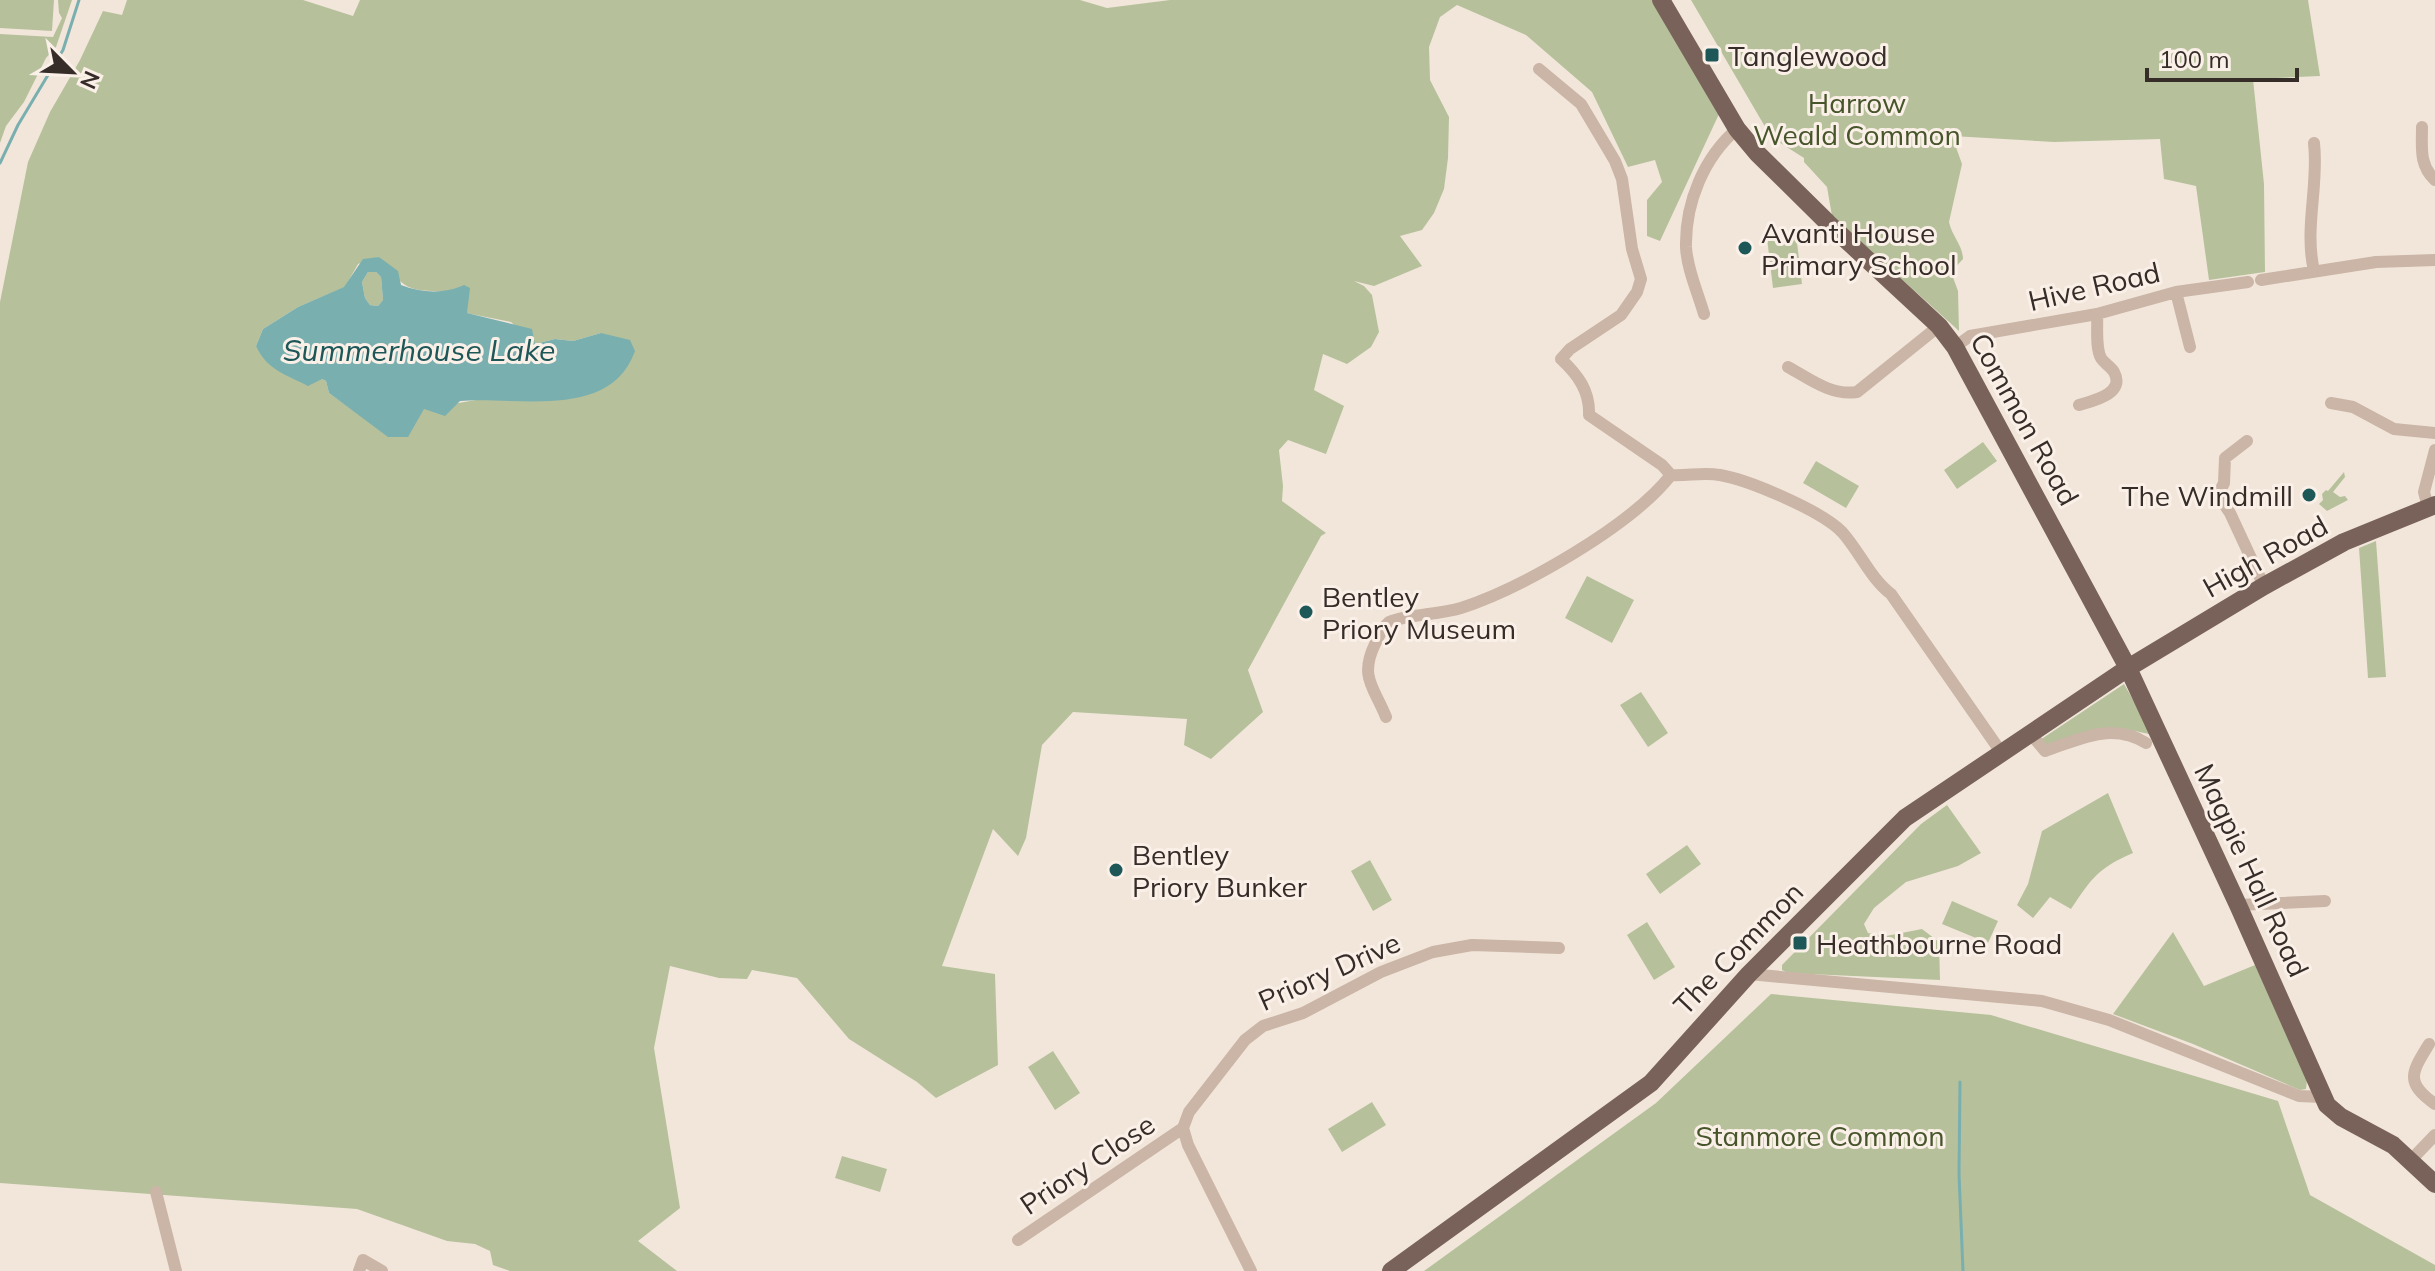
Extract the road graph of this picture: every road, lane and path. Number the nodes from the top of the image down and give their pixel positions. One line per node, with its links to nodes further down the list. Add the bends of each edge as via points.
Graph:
1 (1661, 0): 4 (main road, Common Road)
2 (1539, 69): 21 (street, via 1581,104 1615,161 1641,279 1621,315 1561,359 1585,388 1589,415)
3 (2422, 127): 6 (street, via 2424,166)
4 (1737, 129): 10 (street, via 1697,185 1688,219 1686,249); 12 (main road, Common Road)
5 (2314, 143): 8 (street, via 2309,233)
6 (2435, 180)
7 (2435, 260): 8 (street, Hive Road)
8 (2314, 271): 9 (street, Hive Road)
9 (2176, 292): 11 (street, Hive Road); 14 (street)
10 (1704, 314)
11 (2097, 314): 13 (street, Hive Road, via 1970,336); 17 (street, via 2100,356 2116,382 2106,396)
12 (1939, 326): 13 (main road, Common Road); 15 (street, via 1857,392 1829,390)
13 (1955, 347): 24 (main road, Common Road)
14 (2190, 347)
15 (1788, 367)
16 (2331, 403): 18 (street, via 2353,407 2394,429)
17 (2079, 405)
18 (2435, 433)
19 (2247, 441): 23 (street, via 2225,458 2218,495)
20 (2435, 450): 22 (street, via 2424,492)
21 (1671, 475): 25 (street, via 1636,510 1526,579 1460,608 1389,622 1369,655 1366,671); 28 (street, via 1735,478 1834,525 1891,594)
22 (2432, 506): 23 (main road, High Road, via 2344,542)
23 (2264, 586): 24 (main road, High Road)
24 (2128, 668): 26 (main road, The Common); 30 (main road, Magpie Hall Road)
25 (1386, 717)
26 (2030, 733): 27 (street, via 2045,751 2100,733 2123,732); 28 (main road, The Common)
27 (2146, 743)
28 (2001, 752): 32 (main road, The Common, via 1905,818)
29 (2325, 901): 30 (street)
30 (2238, 905): 34 (main road, Magpie Hall Road)
31 (1559, 948): 36 (street, Priory Drive, via 1447,948 1263,1026 1245,1040 1189,1112)
32 (1749, 974): 34 (street, via 2042,1001 2109,1020 2299,1096); 46 (main road, The Common, via 1651,1083)
33 (2429, 1044): 35 (street, via 2413,1080)
34 (2322, 1097): 38 (main road, via 2341,1117 2380,1136)
35 (2435, 1104)
36 (1183, 1128): 41 (street, Priory Close); 45 (street)
37 (2435, 1135): 38 (street)
38 (2411, 1160): 39 (main road)
39 (2435, 1184)
40 (156, 1192): 42 (street)
41 (1018, 1240)
42 (176, 1271)
43 (359, 1271): 44 (street, via 363,1260)
44 (382, 1271)
45 (1251, 1271)
46 (1391, 1271)

